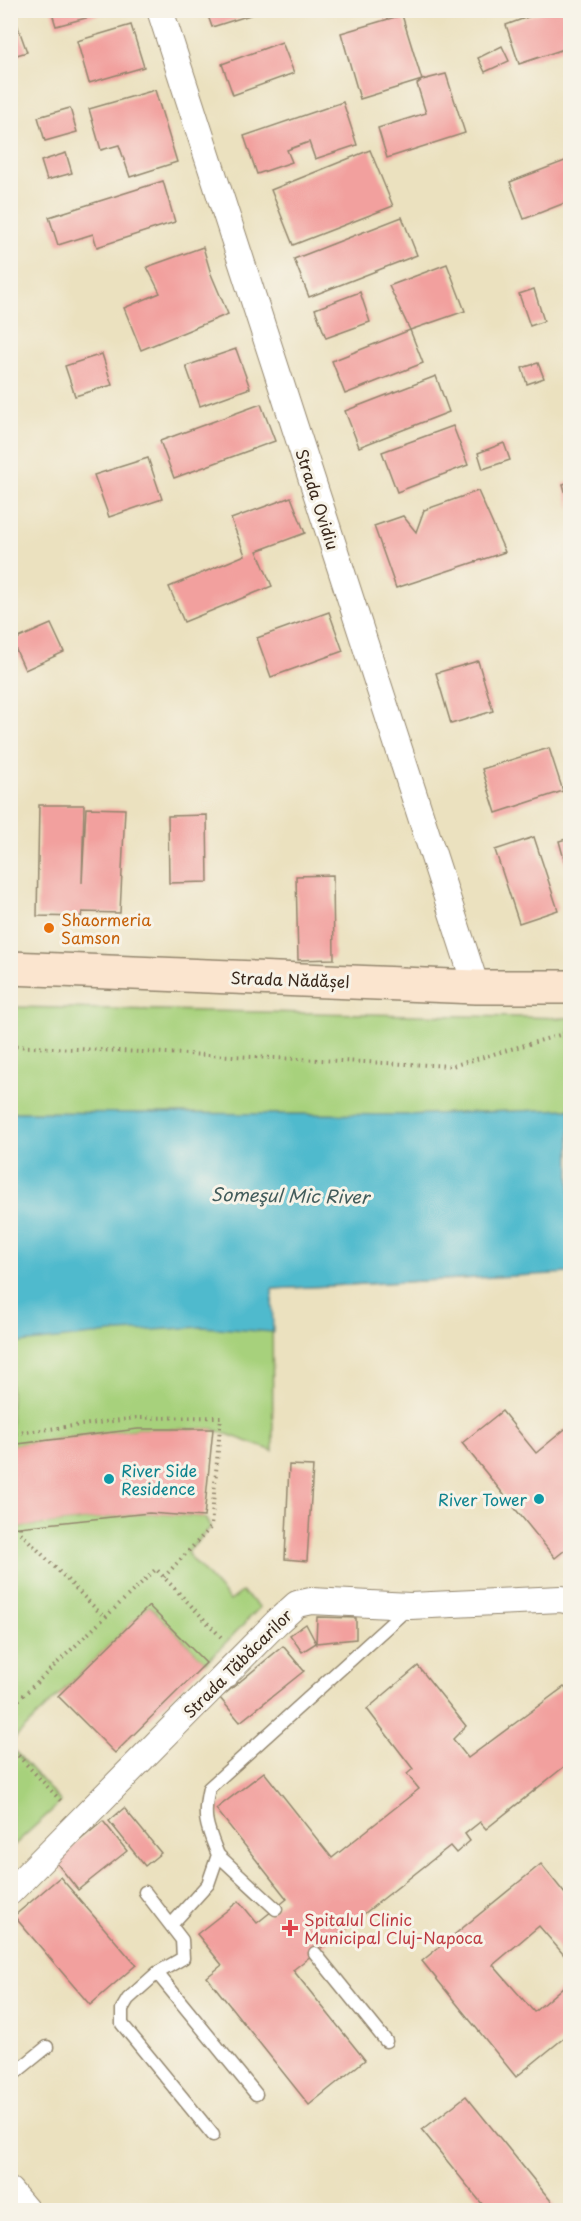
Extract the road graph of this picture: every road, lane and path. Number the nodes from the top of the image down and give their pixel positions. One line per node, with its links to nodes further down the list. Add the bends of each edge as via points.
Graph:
1 (159, 10): 3 (street, Strada Ovidiu)
2 (10, 968): 3 (street, Strada Nădășel)
3 (476, 987): 4 (street, Strada Nădășel)
4 (570, 987)
5 (570, 1032): 6 (path, via 452,1066)
6 (10, 1046)
7 (10, 1434): 9 (path, via 136,1419 220,1418 211,1527)
8 (20, 1527): 12 (path, via 20,1532)
9 (164, 1577): 12 (path, via 156,1569); 13 (path)
10 (570, 1601): 11 (street, Strada Tăbăcarilor)
11 (411, 1606): 13 (street, Strada Tăbăcarilor, via 311,1601 297,1604); 17 (lane, via 209,1788 204,1808 206,1826)
12 (105, 1618): 14 (path)
13 (241, 1658): 16 (street, Strada Tăbăcarilor)
14 (10, 1708)
15 (10, 1747): 16 (path)
16 (79, 1822): 18 (street, Strada Tăbăcarilor)
17 (218, 1855): 20 (lane); 21 (lane, via 208,1884)
18 (10, 1892)
19 (145, 1892): 21 (lane)
20 (276, 1909)
21 (172, 1924): 23 (lane, via 182,1940 183,1958)
22 (315, 1953): 24 (lane)
23 (157, 1973): 27 (lane); 28 (lane, via 128,1999 122,2009 122,2024)
24 (386, 2041)
25 (47, 2047): 26 (lane)
26 (10, 2077)
27 (256, 2094)
28 (213, 2135)
29 (10, 2191): 30 (street)
30 (26, 2211)

